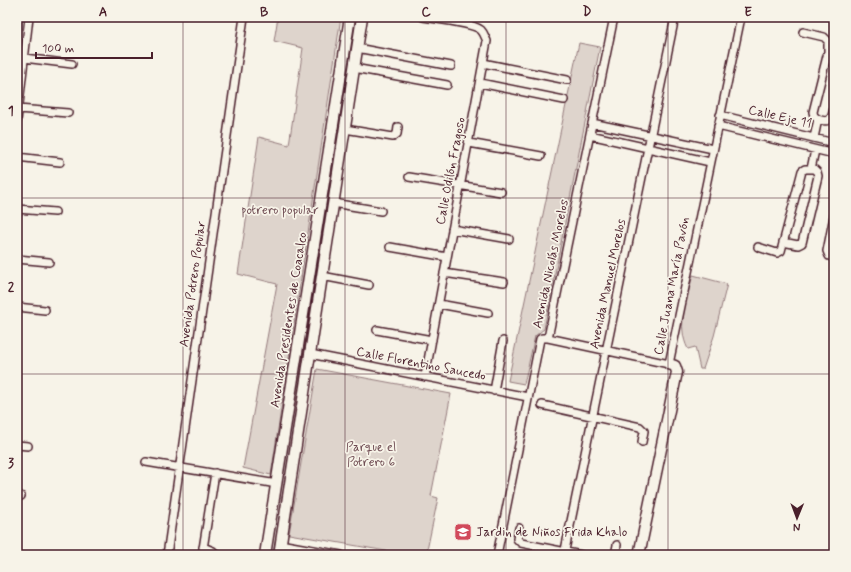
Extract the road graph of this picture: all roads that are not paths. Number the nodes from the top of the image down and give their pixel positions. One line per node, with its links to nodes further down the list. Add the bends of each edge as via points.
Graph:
1 (28, 17): 12 (street)
2 (244, 17): 91 (street, Avenida Potrero Popular)
3 (350, 17): 8 (street); 59 (street, Avenida Presidentes de Coacalco)
4 (423, 17): 13 (street, Calle Odilón Fragoso, via 480,29 486,41)
5 (614, 17): 28 (street, Avenida Nicolás Morelos)
6 (675, 17): 33 (street, Avenida Manuel Morelos)
7 (741, 17): 25 (street, Calle Juana María Pavón)
8 (362, 18): 10 (street, Avenida Presidentes de Coacalco)
9 (803, 32): 11 (street, via 827,38)
10 (358, 48): 15 (street); 16 (street, Avenida Presidentes de Coacalco)
11 (831, 52): 26 (street, via 814,112)
12 (22, 53): 14 (street); 20 (street)
13 (483, 63): 17 (street); 18 (street, Calle Odilón Fragoso)
14 (72, 64)
15 (451, 66)
16 (354, 68): 19 (street); 31 (street, Avenida Presidentes de Coacalco)
17 (567, 80)
18 (480, 83): 21 (street); 35 (street, Calle Odilón Fragoso)
19 (447, 85)
20 (18, 100): 23 (street)
21 (564, 100)
22 (834, 108): 26 (street, via 829,120)
23 (18, 109): 24 (street); 27 (street)
24 (68, 114)
25 (720, 116): 29 (street, Calle Juana María Pavón); 34 (street, Calle Eje 11)
26 (818, 119): 34 (street)
27 (17, 121)
28 (592, 123): 32 (street, Avenida Nicolás Morelos); 33 (street)
29 (718, 126): 38 (street, Calle Juana María Pavón); 39 (street)
30 (398, 127): 31 (street, via 396,134 390,137)
31 (345, 129): 49 (street, Avenida Presidentes de Coacalco)
32 (590, 135): 37 (street); 74 (street, Avenida Nicolás Morelos)
33 (651, 136): 37 (street, Avenida Manuel Morelos); 38 (street)
34 (814, 138): 36 (street, Calle Eje 11)
35 (468, 143): 41 (street); 47 (street, Calle Odilón Fragoso)
36 (834, 143)
37 (649, 148): 44 (street); 77 (street, Avenida Manuel Morelos)
38 (713, 149): 44 (street, Calle Juana María Pavón)
39 (815, 150): 40 (street); 45 (street)
40 (834, 154)
41 (541, 156)
42 (17, 157): 43 (street)
43 (60, 162)
44 (710, 162): 79 (street, Calle Juana María Pavón)
45 (811, 169): 56 (street, via 805,168 802,171); 56 (street, via 816,170 818,176 802,243 796,245)
46 (409, 177): 47 (street)
47 (461, 185): 48 (street); 54 (street, Calle Odilón Fragoso)
48 (501, 192)
49 (333, 203): 51 (street); 60 (street, Avenida Presidentes de Coacalco)
50 (17, 209): 52 (street)
51 (381, 211)
52 (55, 212)
53 (834, 216): 62 (street, via 827,251 829,256)
54 (452, 229): 55 (street); 61 (street, Calle Odilón Fragoso)
55 (509, 239)
56 (783, 242): 58 (street, via 779,252)
57 (390, 247): 61 (street)
58 (758, 247)
59 (313, 249): 60 (street); 85 (street, Avenida Presidentes de Coacalco)
60 (326, 251): 66 (street, Avenida Presidentes de Coacalco)
61 (447, 257): 65 (street, Calle Odilón Fragoso)
62 (834, 257)
63 (17, 259): 64 (street)
64 (49, 262)
65 (444, 273): 67 (street); 69 (street, Calle Odilón Fragoso)
66 (322, 276): 68 (street); 78 (street, Avenida Presidentes de Coacalco)
67 (504, 282)
68 (369, 285)
69 (439, 304): 72 (street); 75 (street, Calle Odilón Fragoso)
70 (17, 307): 71 (street)
71 (45, 310)
72 (488, 313)
73 (377, 330): 75 (street)
74 (548, 338): 77 (street); 82 (street, Avenida Nicolás Morelos, via 539,340)
75 (432, 340): 80 (street, Calle Odilón Fragoso)
76 (503, 341): 81 (street)
77 (606, 351): 79 (street); 84 (street, Avenida Manuel Morelos)
78 (310, 354): 80 (street, Calle Florentino Saucedo); 86 (street, Avenida Presidentes de Coacalco)
79 (669, 364): 108 (street, Calle Juana María Pavón, via 675,366 677,372)
80 (425, 377): 81 (street, Calle Florentino Saucedo)
81 (494, 391): 82 (street, Calle Florentino Saucedo)
82 (528, 397): 105 (street, Avenida Nicolás Morelos)
83 (542, 405): 84 (street)
84 (592, 416): 87 (street, via 642,428); 98 (street, Avenida Manuel Morelos)
85 (284, 438): 86 (street); 93 (street, Avenida Presidentes de Coacalco)
86 (297, 440): 95 (street, Avenida Presidentes de Coacalco)
87 (642, 442)
88 (17, 445): 89 (street)
89 (28, 446)
90 (146, 462): 91 (street)
91 (180, 467): 92 (street); 99 (street, Avenida Potrero Popular)
92 (215, 473): 93 (street); 97 (street)
93 (277, 484): 102 (street, Avenida Presidentes de Coacalco)
94 (519, 528): 98 (street, via 519,542)
95 (280, 544): 103 (street, Avenida Presidentes de Coacalco); 104 (street)
96 (617, 545): 107 (street)
97 (203, 547): 100 (street); 101 (street)
98 (564, 554): 106 (street)
99 (167, 555)
100 (202, 555)
101 (217, 555)
102 (265, 555)
103 (278, 555)
104 (341, 555)
105 (497, 555)
106 (581, 555)
107 (616, 555)
108 (639, 555)

